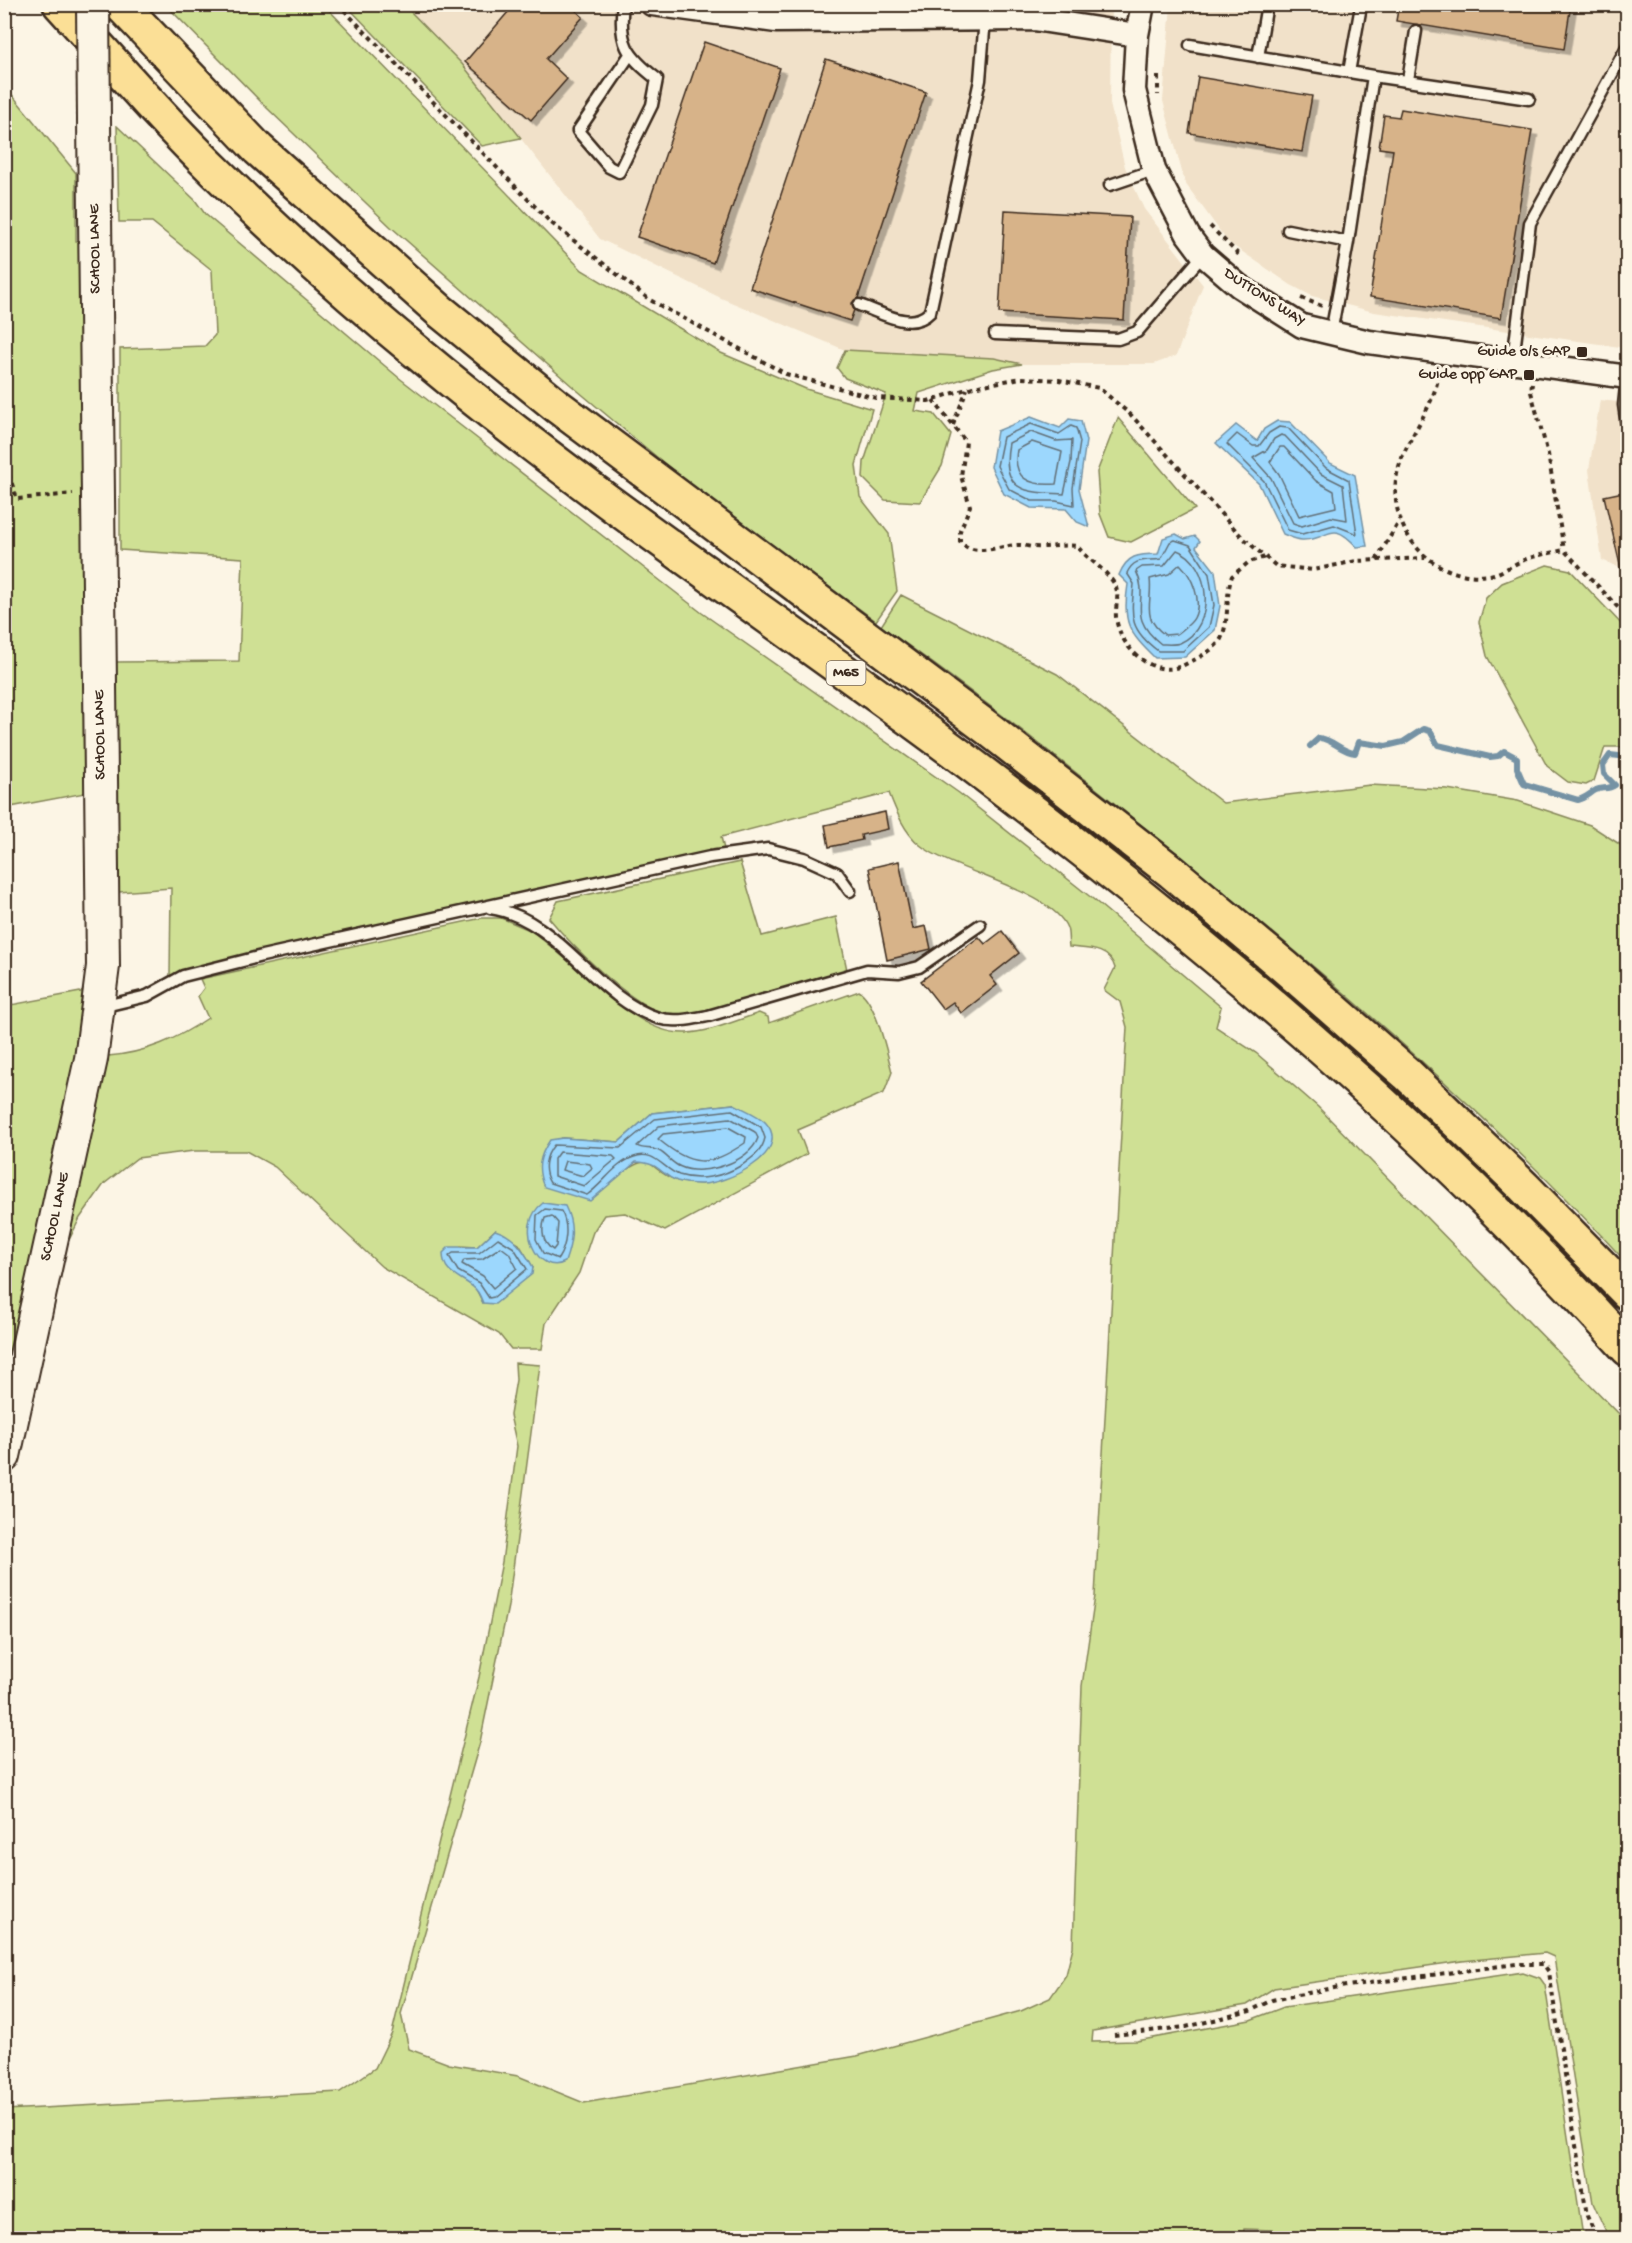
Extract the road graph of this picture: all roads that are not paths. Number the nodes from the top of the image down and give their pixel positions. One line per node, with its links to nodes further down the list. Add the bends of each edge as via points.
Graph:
1 (60, 4): 36 (highway, M65, via 213,170 426,360 682,555 967,761 1274,1006 1394,1113)
2 (93, 4): 34 (main road, SCHOOL LANE, bridge, via 103,922)
3 (120, 4): 35 (highway, M65, via 258,149 449,319 601,440 999,737 1172,872 1407,1074)
4 (622, 4): 14 (lane, via 620,25)
5 (652, 4): 9 (street, via 776,21 893,15)
6 (1143, 4): 11 (street, DUTTONS WAY)
7 (1267, 4): 15 (lane)
8 (1361, 6): 16 (lane)
9 (985, 18): 11 (street, via 1034,19); 25 (lane, via 980,80 930,312 924,319 909,322)
10 (1416, 31): 18 (lane)
11 (1137, 35): 20 (street, DUTTONS WAY, via 1134,90)
12 (1190, 45): 15 (lane)
13 (1628, 45): 28 (lane, via 1530,223)
14 (629, 56): 14 (lane, via 657,79 652,105 619,172 609,167 578,131)
15 (1257, 57): 16 (lane)
16 (1349, 72): 17 (lane)
17 (1373, 76): 18 (lane); 23 (lane)
18 (1408, 80): 19 (lane)
19 (1529, 99)
20 (1154, 170): 21 (lane); 24 (street, DUTTONS WAY, via 1188,235)
21 (1110, 185)
22 (1288, 230): 23 (lane)
23 (1348, 242): 26 (lane)
24 (1203, 255): 26 (street, DUTTONS WAY, via 1239,286 1302,326); 27 (lane, via 1137,332 1118,339)
25 (859, 304)
26 (1331, 333): 28 (street, DUTTONS WAY, via 1441,354)
27 (995, 334)
28 (1524, 361): 29 (street, DUTTONS WAY)
29 (1627, 377): 30 (lane, via 1624,405)
30 (1628, 433)
31 (850, 891): 32 (lane, via 837,873 804,858 768,849 645,870)
32 (483, 907): 33 (lane, via 508,912 541,929 637,1008 659,1018 681,1020 708,1016 867,970 899,972 919,967); 34 (lane, via 183,976 147,996)
33 (980, 925)
34 (100, 1008): 37 (main road, SCHOOL LANE)
35 (1628, 1293)
36 (1628, 1349)
37 (4, 1456)

